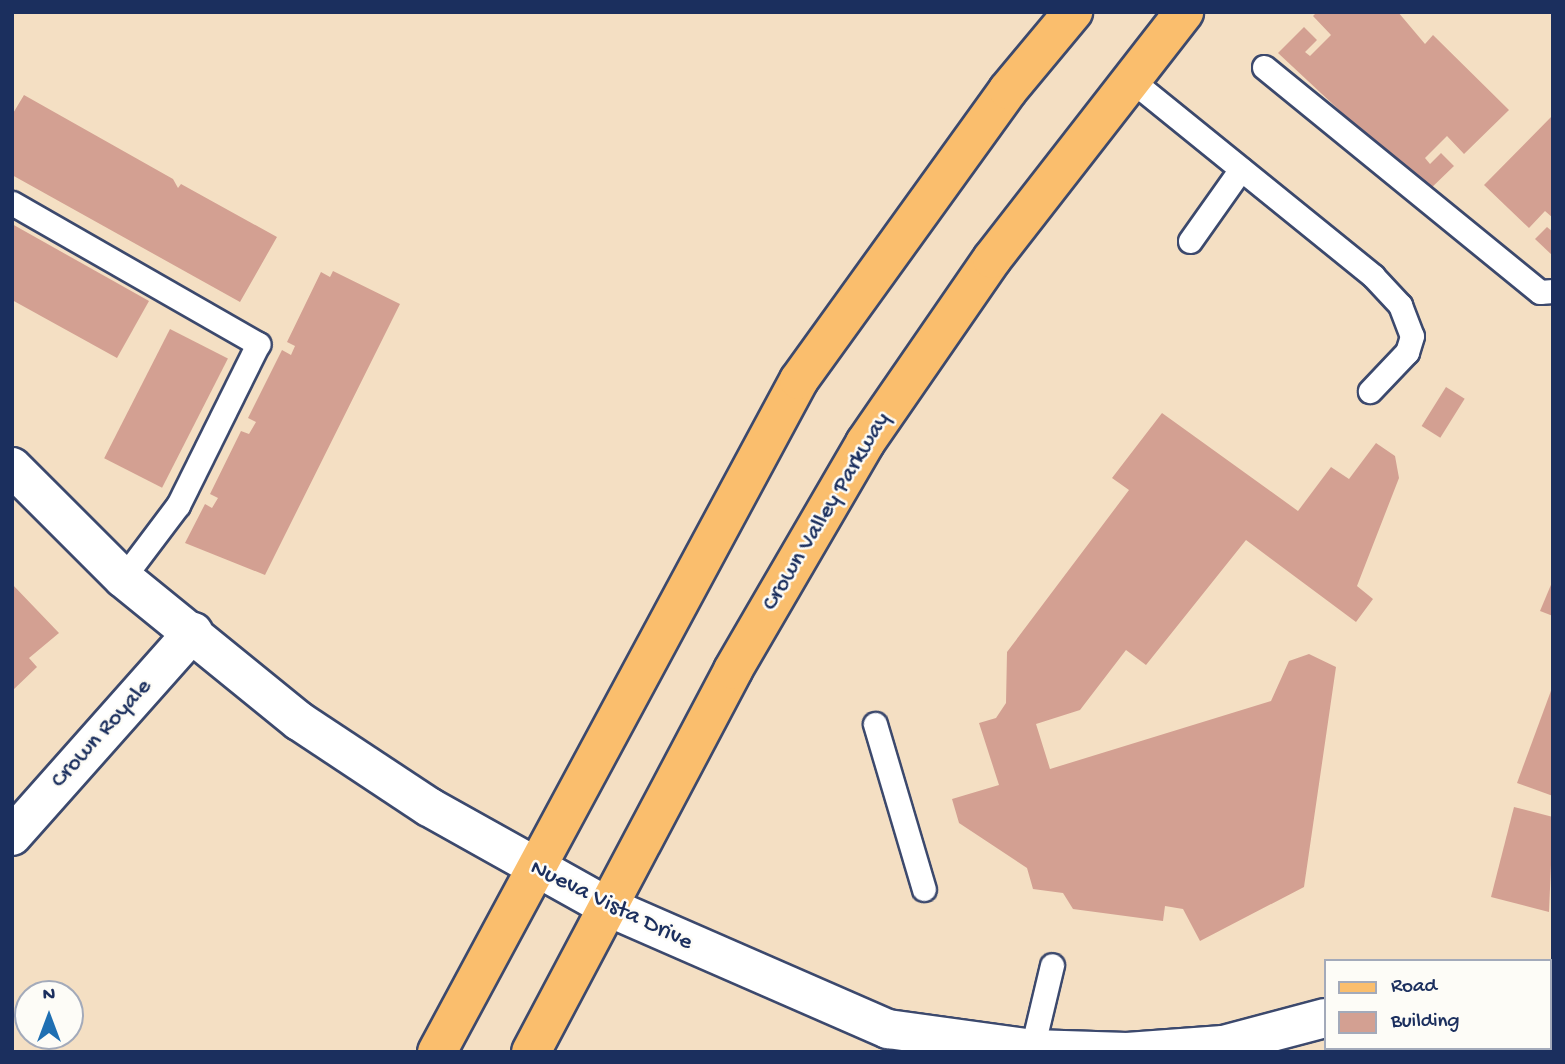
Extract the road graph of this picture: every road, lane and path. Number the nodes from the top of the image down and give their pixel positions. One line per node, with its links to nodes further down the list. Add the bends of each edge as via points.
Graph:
1 (1073, 12): 15 (main road, via 1008,90 799,380)
2 (1184, 12): 4 (main road, Crown Valley Parkway)
3 (1264, 66): 8 (lane, via 1540,292)
4 (1130, 79): 5 (lane); 17 (main road, Crown Valley Parkway, via 992,259 865,443)
5 (1241, 169): 7 (lane); 9 (lane, via 1400,305 1412,336 1407,352)
6 (12, 203): 11 (lane, via 258,344 177,505)
7 (1190, 241)
8 (1553, 291)
9 (1370, 391)
10 (12, 467): 11 (street, Nueva Vista Drive)
11 (123, 579): 12 (street, Nueva Vista Drive)
12 (193, 632): 14 (street, Crown Royale); 15 (street, Nueva Vista Drive, via 299,721)
13 (874, 724): 16 (lane)
14 (12, 836)
15 (531, 868): 17 (street, Nueva Vista Drive); 22 (main road)
16 (924, 889)
17 (606, 906): 20 (street, Nueva Vista Drive); 23 (main road, Crown Valley Parkway)
18 (1052, 965): 21 (lane)
19 (1324, 1018): 21 (street, Nueva Vista Drive, via 1223,1045)
20 (882, 1040): 21 (street, Nueva Vista Drive)
21 (1032, 1049)
22 (437, 1052)
23 (531, 1052)

